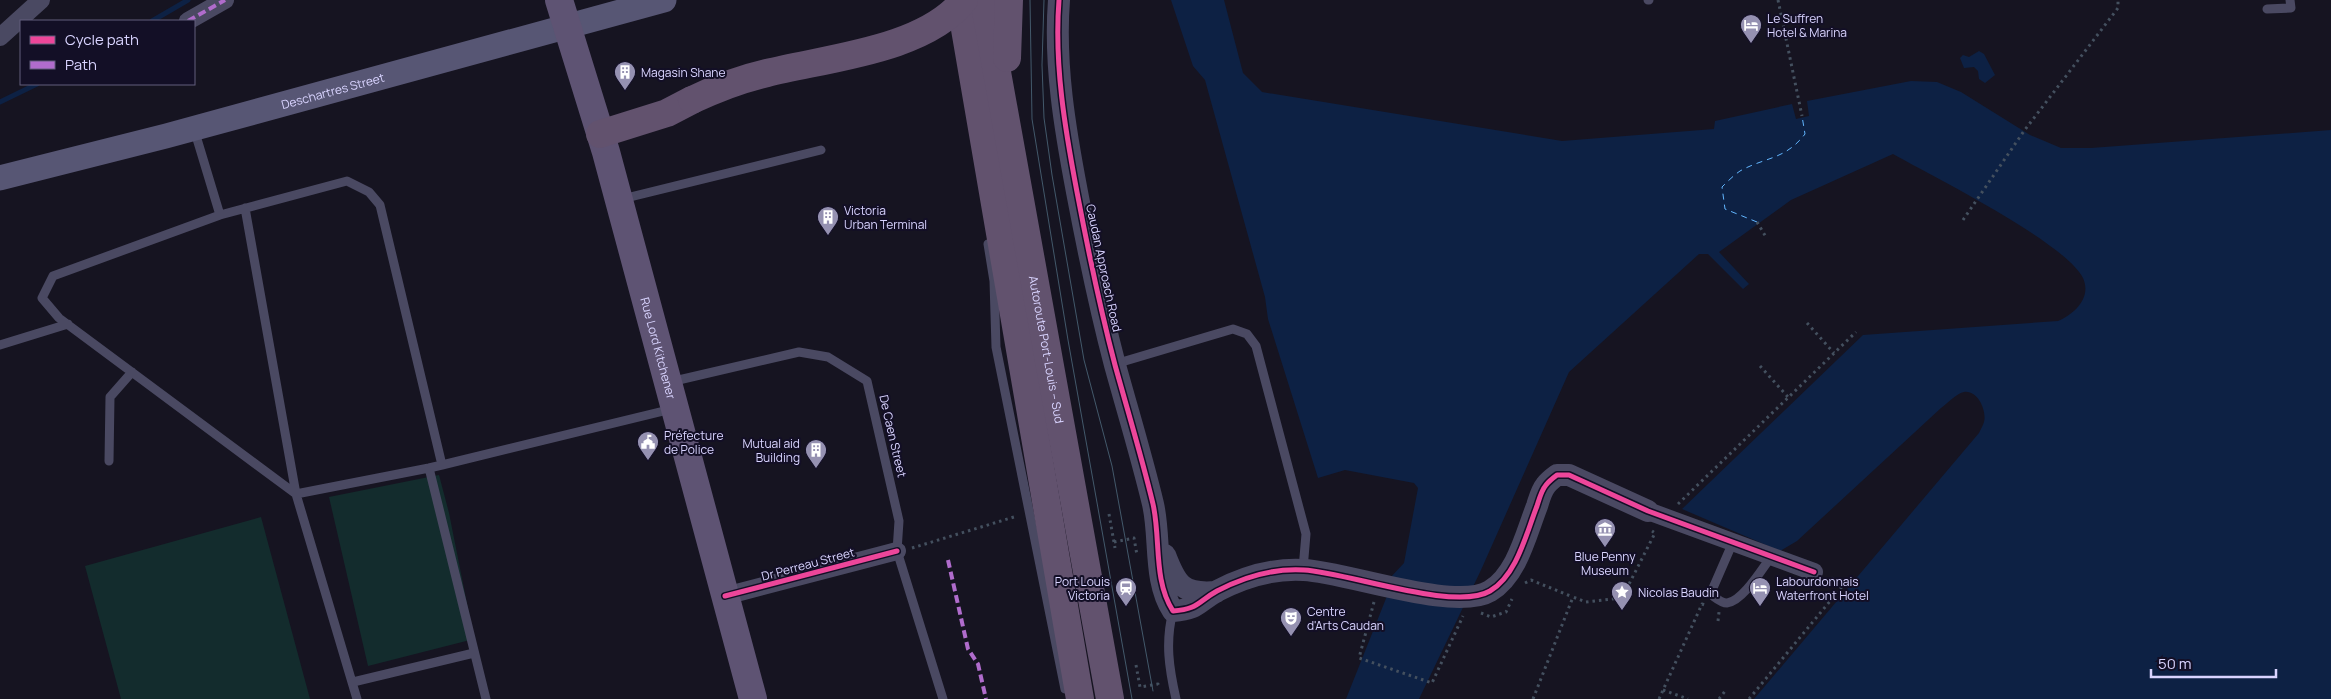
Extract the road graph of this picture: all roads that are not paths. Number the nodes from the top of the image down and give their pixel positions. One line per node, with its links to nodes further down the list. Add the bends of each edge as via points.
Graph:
1 (42, 0): 15 (street)
2 (225, 0): 13 (street)
3 (560, 0): 14 (main road, Rue Lord Kitchener)
4 (664, 0): 14 (main road, Deschartres Street)
5 (950, 0): 16 (highway, via 958,48)
6 (960, 0): 16 (highway)
7 (964, 0): 19 (highway, bridge, via 945,20 909,40 733,82 667,113)
8 (984, 0): 18 (highway, Autoroute Port-Louis – Sud)
9 (1010, 0): 18 (highway)
10 (1059, 0): 28 (street, Caudan Approach Road, via 1061,82 1070,156)
11 (2290, 0): 12 (lane, via 2291,8)
12 (2267, 9)
13 (190, 20)
14 (568, 27): 17 (main road, Deschartres Street); 19 (main road, Rue Lord Kitchener)
15 (0, 37)
16 (981, 124): 54 (highway)
17 (194, 128): 21 (main road, Deschartres Street); 24 (lane)
18 (1008, 130): 55 (highway, Autoroute Port-Louis – Sud)
19 (600, 134): 22 (main road, Rue Lord Kitchener)
20 (821, 150): 22 (lane)
21 (0, 178)
22 (618, 200): 30 (main road, Rue Lord Kitchener)
23 (245, 208): 24 (lane); 33 (lane, via 347,181 369,192 380,205); 35 (lane)
24 (220, 215): 26 (lane, via 53,276 42,298)
25 (986, 233): 53 (lane, via 994,281 996,347)
26 (68, 324): 27 (lane); 29 (lane)
27 (0, 345)
28 (1115, 364): 37 (street, Caudan Approach Road); 41 (lane, via 1233,329 1246,334 1256,346 1306,534)
29 (132, 372): 32 (lane, via 110,396); 35 (lane)
30 (667, 382): 31 (main road, Rue Lord Kitchener); 39 (lane, De Caen Street, via 799,352 828,357 867,381 899,521)
31 (676, 408): 33 (lane); 45 (main road, Rue Lord Kitchener)
32 (109, 461)
33 (442, 465): 34 (lane)
34 (430, 468): 35 (lane); 47 (lane)
35 (296, 494): 48 (lane)
36 (1648, 510): 38 (street); 41 (street, via 1569,475 1557,475 1545,486 1519,554 1505,576 1491,590 1470,602)
37 (1158, 535): 43 (street); 46 (street, via 1162,586)
38 (1732, 542): 40 (street); 40 (lane, via 1713,588 1713,596 1721,602 1728,603 1738,598)
39 (897, 551): 45 (street, Dr Perreau Street); 52 (lane, De Caen Street)
40 (1771, 557): 42 (street)
41 (1303, 569): 44 (street, via 1262,572)
42 (1814, 572)
43 (1174, 580): 44 (street, via 1185,589); 46 (lane)
44 (1216, 592): 46 (street, via 1200,605)
45 (725, 596): 51 (main road, Rue Lord Kitchener)
46 (1173, 611): 56 (lane, via 1167,645)
47 (474, 653): 48 (lane); 50 (lane)
48 (353, 682): 49 (lane)
49 (357, 699)
50 (486, 699)
51 (753, 699)
52 (944, 699)
53 (1067, 699)
54 (1080, 699)
55 (1110, 699)
56 (1176, 699)

